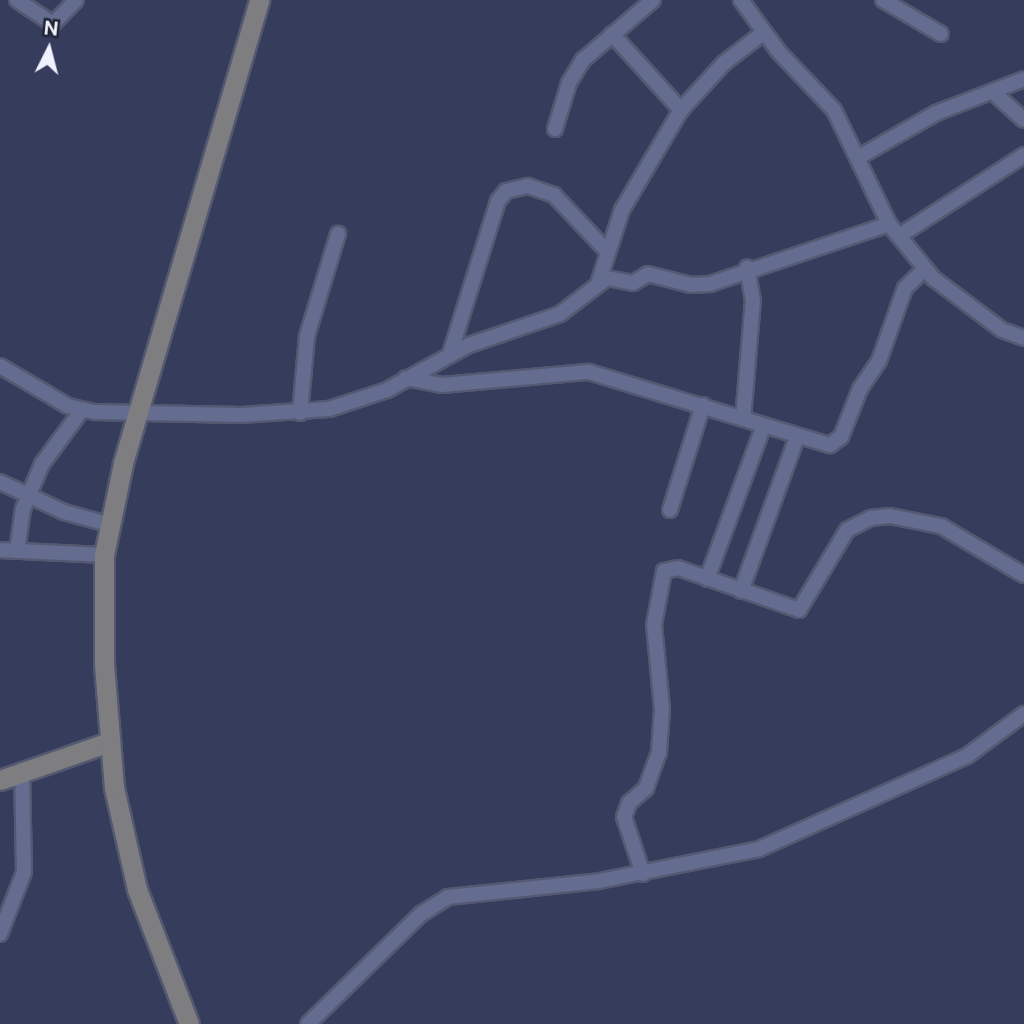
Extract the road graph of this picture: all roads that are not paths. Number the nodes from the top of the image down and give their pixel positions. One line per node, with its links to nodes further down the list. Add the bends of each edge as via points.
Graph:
1 (18, 0): 2 (street, via 47,24 58,21)
2 (76, 0)
3 (258, 0): 30 (main road)
4 (653, 0): 8 (street)
5 (741, 0): 7 (street)
6 (883, 0): 9 (street)
7 (763, 33): 12 (street, via 724,63); 16 (street, via 828,104)
8 (612, 34): 12 (street); 14 (street, via 574,72)
9 (941, 34)
10 (1024, 79): 11 (street)
11 (993, 93): 13 (street); 16 (street, via 936,113)
12 (681, 110): 20 (street, via 622,211)
13 (1024, 120)
14 (555, 129)
15 (1024, 155): 19 (street)
16 (859, 157): 17 (street)
17 (889, 224): 19 (street); 21 (street)
18 (338, 234): 31 (street, via 307,337)
19 (899, 236): 22 (street)
20 (606, 250): 23 (street); 25 (street, via 554,195 528,186 506,191 498,201)
21 (747, 268): 23 (street, via 700,285 648,274 633,283 613,277); 32 (street, via 753,301)
22 (925, 269): 24 (street, via 956,299 1002,330); 34 (street, via 905,288 884,350 841,436 830,445)
23 (598, 281): 25 (street, via 560,314)
24 (1024, 338)
25 (450, 354): 27 (street)
26 (0, 366): 29 (street)
27 (406, 379): 28 (street, via 442,386 589,372); 31 (street, via 350,404)
28 (702, 405): 32 (street); 37 (street)
29 (82, 410): 30 (street); 36 (street, via 49,450)
30 (138, 412): 31 (street); 38 (main road)
31 (300, 413)
32 (743, 419): 33 (street)
33 (764, 425): 34 (street); 43 (street)
34 (797, 437): 44 (street)
35 (0, 482): 36 (street)
36 (28, 496): 38 (street); 40 (street)
37 (670, 510)
38 (108, 524): 41 (main road)
39 (0, 550): 40 (street)
40 (17, 551): 41 (street)
41 (104, 555): 46 (main road)
42 (1024, 575): 44 (street, via 941,526 890,516 871,518 847,530 799,610)
43 (707, 579): 44 (street); 49 (street, via 670,568 659,584 654,641 662,709 659,752 646,788 629,803 624,817)
44 (741, 591)
45 (1024, 714): 49 (street, via 967,756 780,841)
46 (108, 742): 47 (main road); 51 (main road, via 137,889)
47 (22, 770): 48 (main road); 50 (street, via 24,872)
48 (0, 780)
49 (643, 874): 52 (street, via 448,897 421,914)
50 (0, 934)
51 (189, 1024)
52 (308, 1024)

